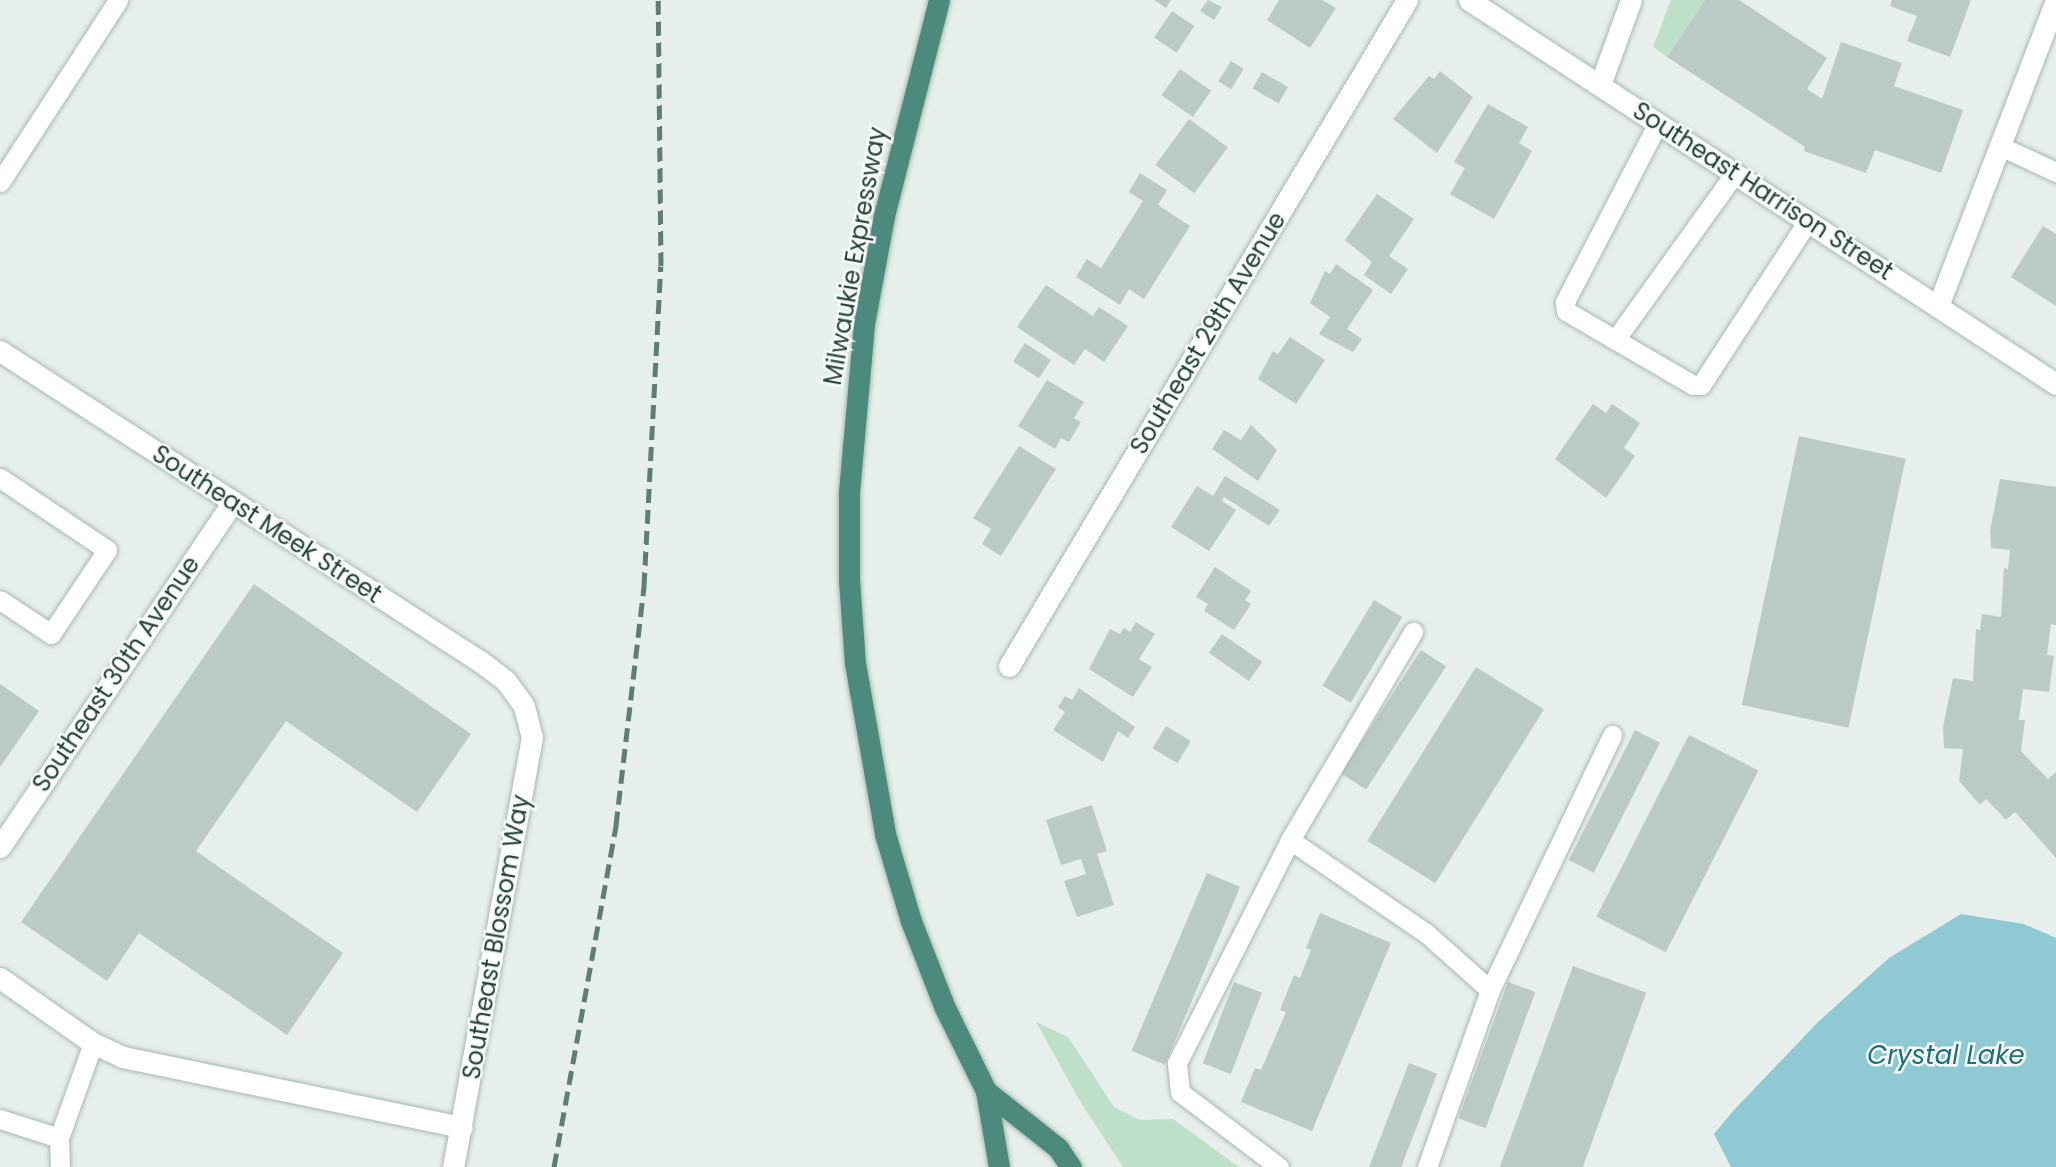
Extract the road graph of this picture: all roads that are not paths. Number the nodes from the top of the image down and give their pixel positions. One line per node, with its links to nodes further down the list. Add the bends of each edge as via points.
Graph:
1 (118, 0): 12 (lane)
2 (939, 0): 30 (highway, Milwaukie Expressway, via 884,216 864,324 849,493 849,580 855,663 886,834 911,921)
3 (1407, 0): 22 (street, Southeast 29th Avenue)
4 (1468, 0): 7 (street, Southeast Harrison Street)
5 (1631, 0): 7 (street)
6 (2056, 0): 9 (street)
7 (1600, 85): 8 (street, Southeast Harrison Street)
8 (1658, 123): 11 (street, Southeast Harrison Street); 15 (lane, via 1565,302 1566,311)
9 (2000, 146): 10 (lane); 14 (street)
10 (2056, 172)
11 (1735, 173): 13 (street, Southeast Harrison Street); 15 (lane)
12 (0, 181)
13 (1808, 221): 14 (street, Southeast Harrison Street); 15 (lane, via 1701,385 1693,385)
14 (1938, 306): 17 (street, Southeast Harrison Street)
15 (1615, 340)
16 (0, 351): 19 (street, Southeast Meek Street)
17 (2056, 384)
18 (0, 478): 20 (lane, via 107,550 51,634)
19 (233, 501): 23 (street, Southeast Meek Street, via 481,662 506,681); 26 (street, Southeast 30th Avenue)
20 (0, 600)
21 (1413, 632): 25 (lane)
22 (1009, 666)
23 (524, 706): 32 (street, Southeast Blossom Way, via 532,737)
24 (1612, 735): 28 (lane)
25 (1290, 840): 28 (lane, via 1426,933); 38 (lane, via 1177,1063 1180,1092)
26 (0, 847)
27 (0, 978): 29 (street)
28 (1490, 990): 39 (lane)
29 (93, 1043): 32 (street, via 123,1057); 33 (lane)
30 (986, 1091): 36 (highway, Milwaukie Expressway); 37 (highway, Milwaukie Expressway, via 1058,1148)
31 (0, 1119): 33 (lane)
32 (462, 1127): 35 (street, Southeast Blossom Way)
33 (59, 1138): 34 (lane)
34 (60, 1167)
35 (453, 1167)
36 (999, 1167)
37 (1071, 1167)
38 (1279, 1167)
39 (1427, 1167)

